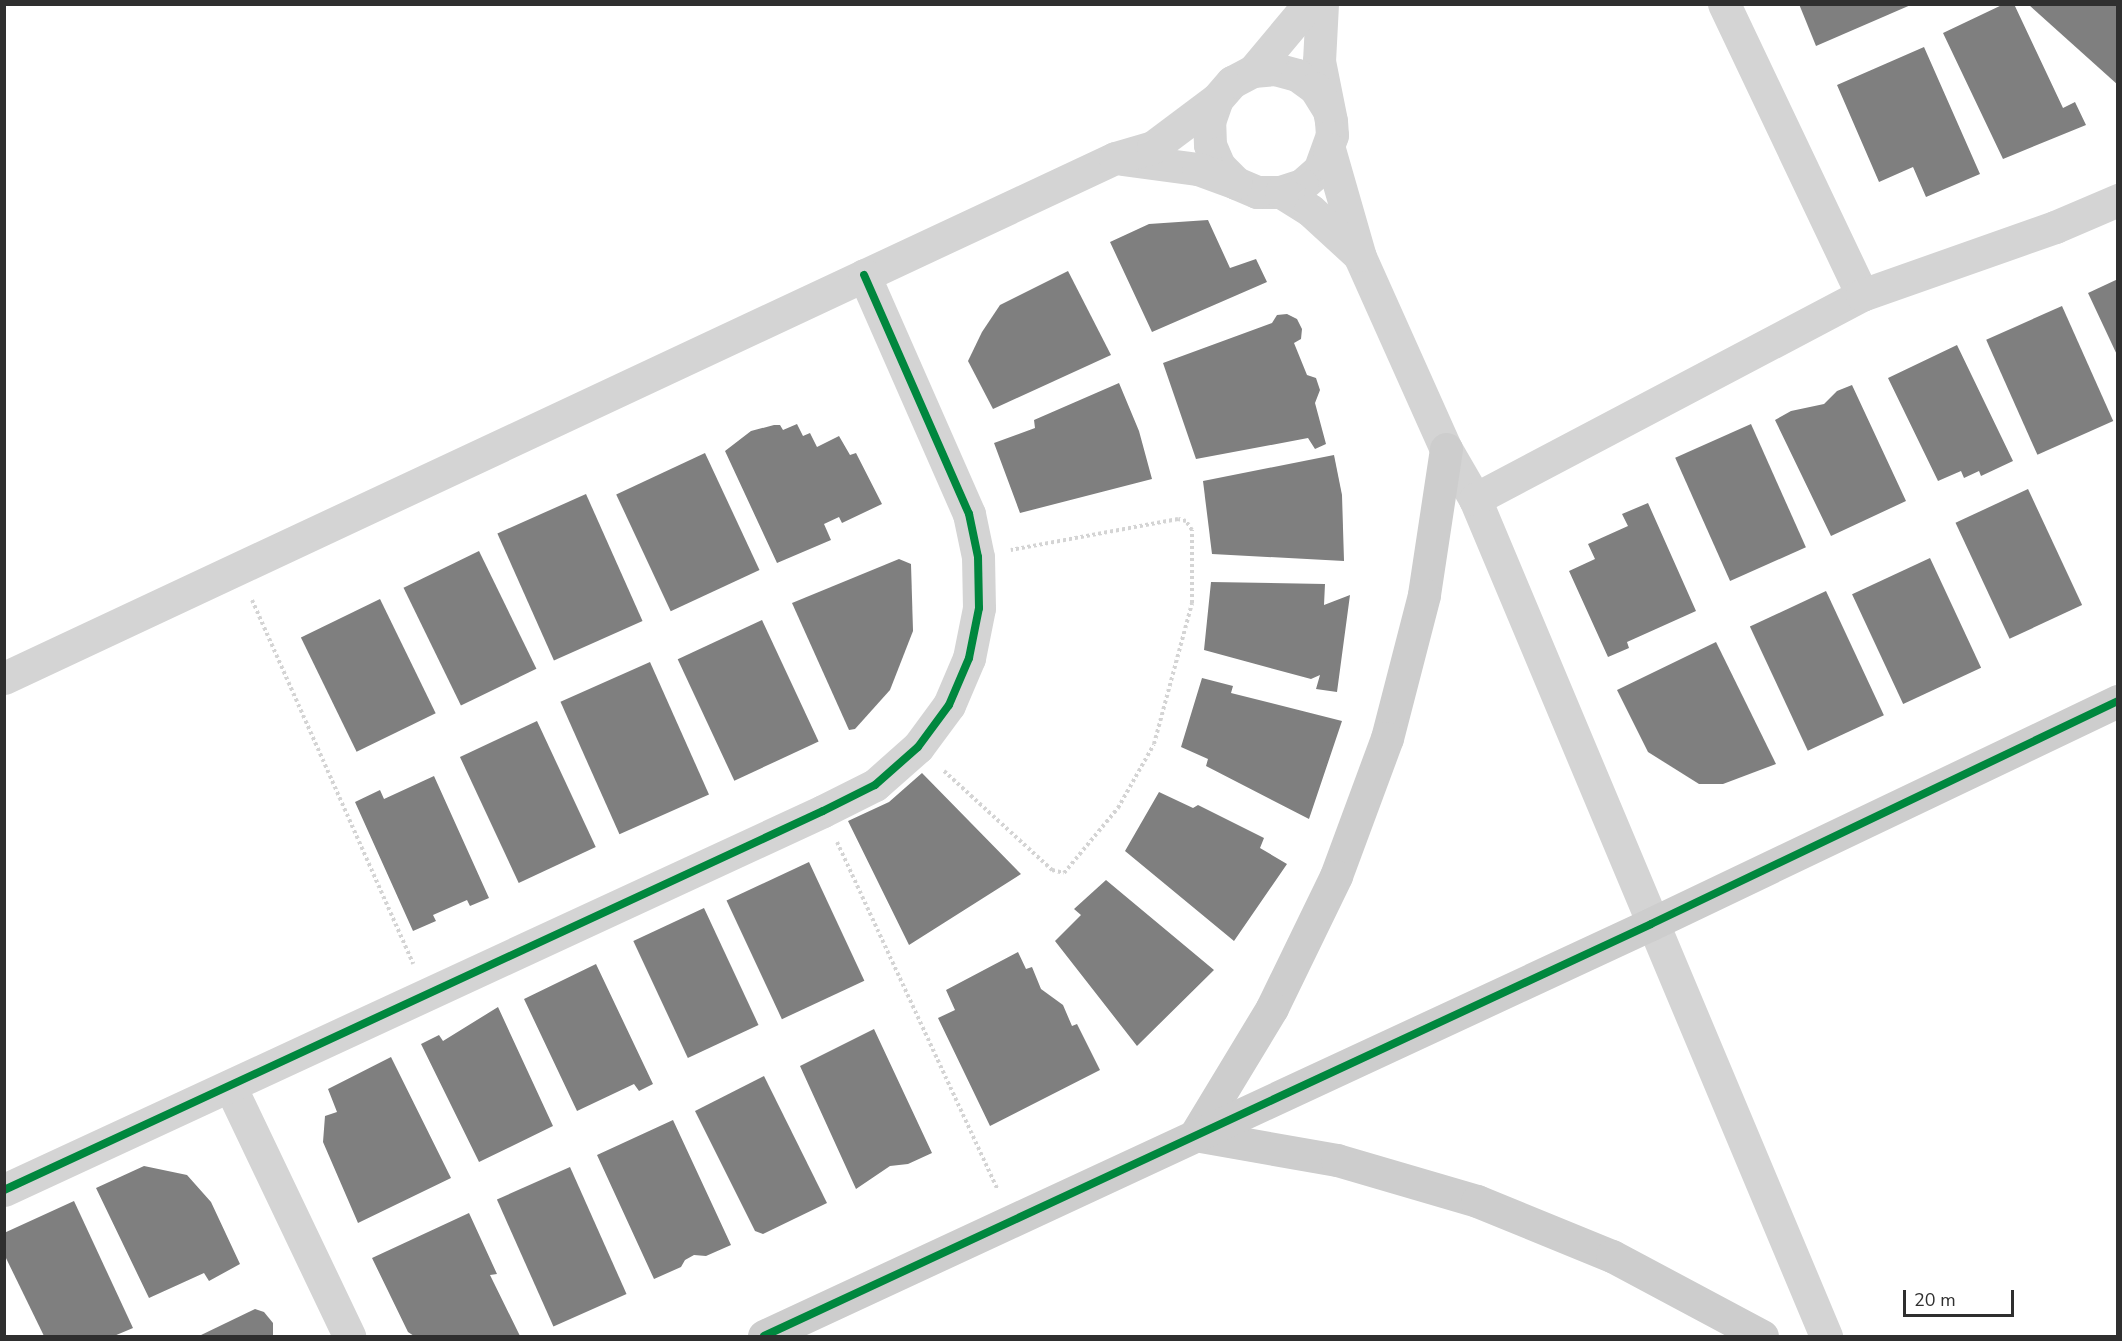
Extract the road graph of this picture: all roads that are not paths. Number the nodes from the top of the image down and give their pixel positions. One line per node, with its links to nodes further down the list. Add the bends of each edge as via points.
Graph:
1 (1309, 4): 4 (street)
2 (1322, 4): 6 (street, via 1319,61)
3 (1724, 4): 14 (street)
4 (1253, 71): 5 (street, via 1232,82); 6 (street, via 1275,69 1297,75 1315,88)
5 (1217, 99): 8 (street, via 1152,147); 9 (street, via 1209,122 1210,145 1219,166)
6 (1328, 107): 7 (street, via 1332,135)
7 (1329, 149): 10 (street, via 1319,170 1302,185); 12 (street)
8 (1115, 158): 9 (street, via 1198,169); 13 (street)
9 (1236, 183): 10 (street, via 1257,192)
10 (1281, 192): 12 (street, via 1310,210)
11 (2118, 200): 14 (street, via 2055,228)
12 (1360, 257): 15 (street)
13 (864, 275): 17 (street); 20 (street, via 969,514 978,556 979,608 969,658 949,705 918,747 875,785 823,811)
14 (1862, 295): 16 (street)
15 (1446, 449): 16 (street); 21 (street, via 1424,596 1387,738 1336,876 1272,1008)
16 (1475, 499): 19 (street)
17 (4, 678)
18 (2118, 701): 19 (street)
19 (1651, 924): 21 (street); 26 (street)
20 (230, 1086): 22 (street); 23 (street)
21 (1196, 1136): 24 (street); 25 (street, via 1337,1160 1477,1201 1612,1256)
22 (4, 1190)
23 (349, 1336)
24 (764, 1336)
25 (1762, 1336)
26 (1826, 1336)

